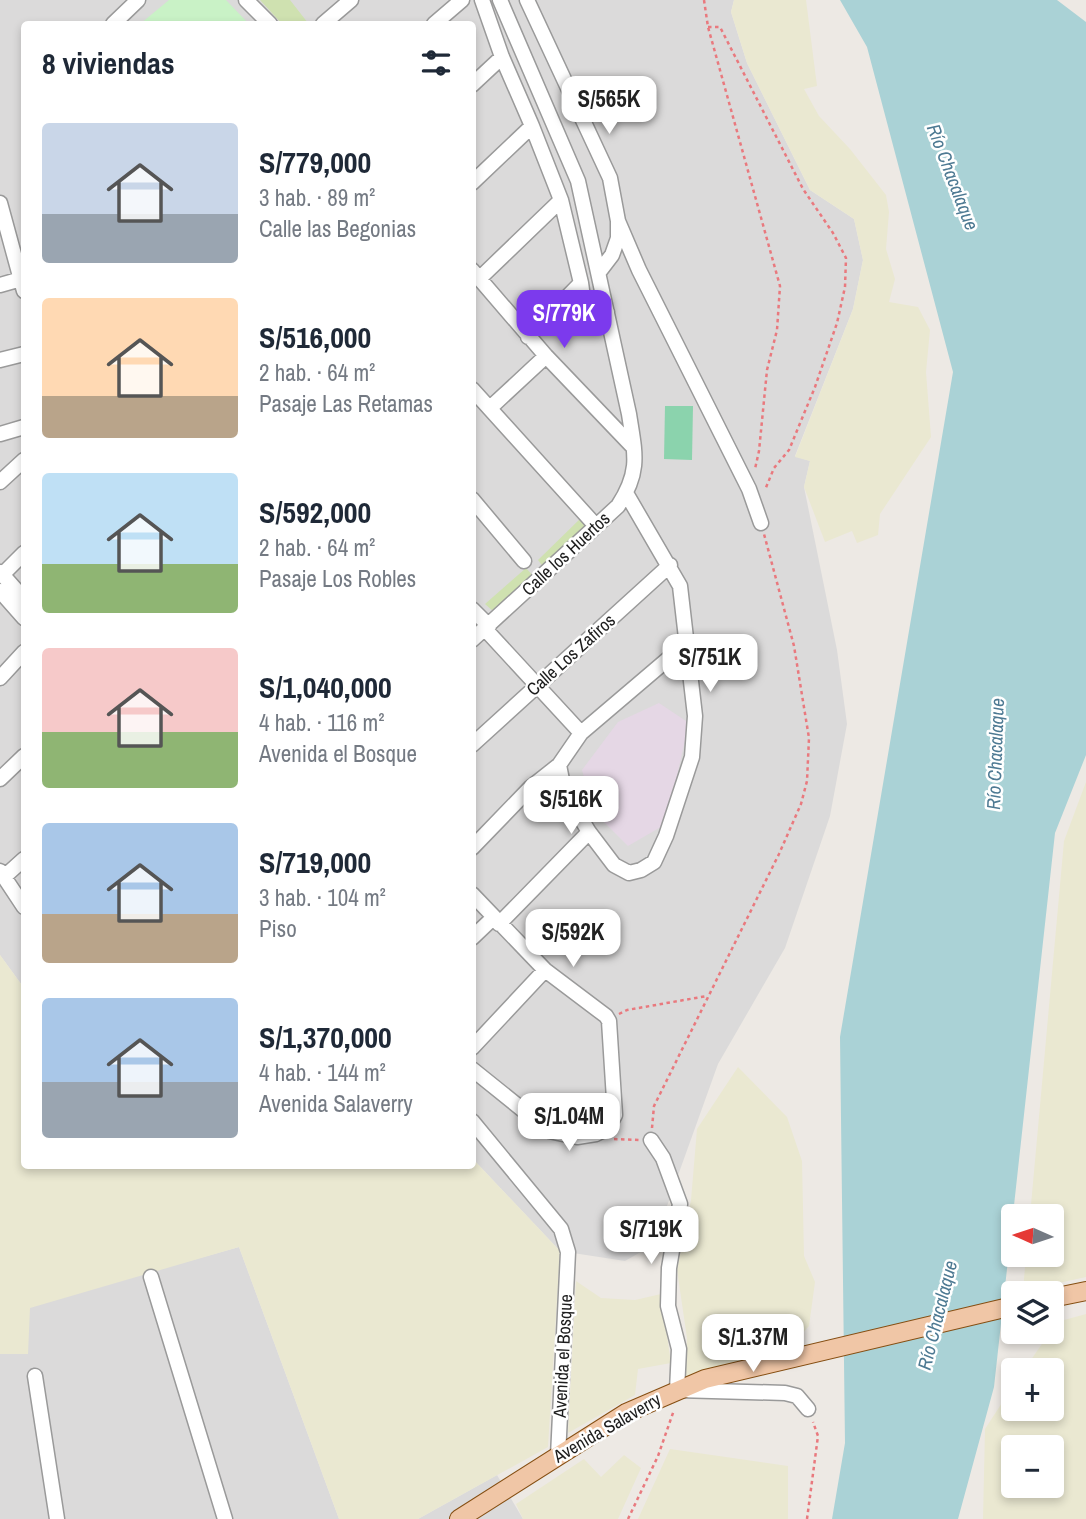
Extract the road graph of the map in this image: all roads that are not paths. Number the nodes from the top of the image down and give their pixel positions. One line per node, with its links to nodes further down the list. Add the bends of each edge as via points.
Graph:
1 (138, 0): 8 (street)
2 (246, 0): 9 (street)
3 (351, 0): 10 (street)
4 (462, 0): 11 (street)
5 (482, 0): 12 (street)
6 (500, 0): 19 (street, via 578,181)
7 (527, 0): 18 (street, via 610,178)
8 (116, 21)
9 (267, 21)
10 (326, 21)
11 (438, 21)
12 (502, 57): 13 (street); 14 (street)
13 (476, 81)
14 (532, 125): 15 (street); 16 (street)
15 (476, 179)
16 (561, 200): 20 (street); 22 (street)
17 (1, 211): 21 (street)
18 (618, 221): 19 (street, via 612,255); 39 (street, via 639,270 756,491)
19 (599, 272): 25 (street)
20 (476, 274): 26 (street)
21 (21, 278)
22 (581, 283): 25 (street, via 587,325); 26 (street)
23 (0, 285): 24 (street)
24 (21, 285)
25 (607, 312): 34 (street)
26 (528, 337): 28 (street)
27 (21, 355): 29 (street)
28 (546, 356): 31 (street); 34 (street)
29 (0, 360)
30 (476, 393): 31 (street)
31 (490, 408): 40 (street)
32 (21, 428): 33 (street)
33 (0, 434)
34 (634, 449): 37 (street, Calle los Huertos, via 635,471)
35 (21, 463): 36 (street)
36 (0, 482)
37 (626, 494): 40 (street, Calle los Huertos); 43 (street)
38 (476, 504): 42 (street)
39 (761, 523)
40 (597, 526): 49 (street, Calle los Huertos)
41 (21, 556): 44 (street)
42 (524, 561)
43 (670, 565): 51 (street, via 680,586); 54 (street, Calle Los Zafiros)
44 (1, 573): 46 (street)
45 (0, 591): 48 (street)
46 (21, 596)
47 (476, 614): 49 (street)
48 (21, 615)
49 (487, 628): 50 (street, Calle los Huertos); 54 (street)
50 (476, 637)
51 (688, 647): 55 (street); 60 (street, via 695,716 692,757 654,862 629,873 614,865)
52 (21, 655): 53 (street)
53 (0, 678)
54 (538, 686): 55 (street); 56 (street, Calle Los Zafiros)
55 (580, 733): 58 (street)
56 (476, 742)
57 (21, 759): 59 (street)
58 (559, 765): 60 (street, via 565,790); 61 (street)
59 (0, 779)
60 (589, 832): 66 (street)
61 (476, 844)
62 (21, 861): 63 (street)
63 (2, 874): 65 (street)
64 (476, 898): 66 (street)
65 (21, 902)
66 (496, 921): 67 (street); 68 (street)
67 (476, 935)
68 (545, 970): 69 (street); 70 (street, via 609,1021 615,1115 608,1128 577,1137 549,1131)
69 (476, 1044)
70 (476, 1072)
71 (476, 1126): 80 (street, Avenida el Bosque, via 561,1229 568,1252)
72 (651, 1140): 78 (street, via 663,1158 680,1204 668,1268 668,1306 679,1349)
73 (151, 1277): 82 (street)
74 (1086, 1291): 75 (main road)
75 (1064, 1296)
76 (1001, 1309): 78 (main road, Avenida Salaverry, via 705,1379)
77 (35, 1377): 81 (street)
78 (677, 1390): 79 (street, via 785,1393 797,1396); 80 (main road, Avenida Salaverry, via 626,1413)
79 (808, 1409)
80 (558, 1456): 83 (main road, Avenida Salaverry)
81 (57, 1519)
82 (225, 1519)
83 (459, 1519)

